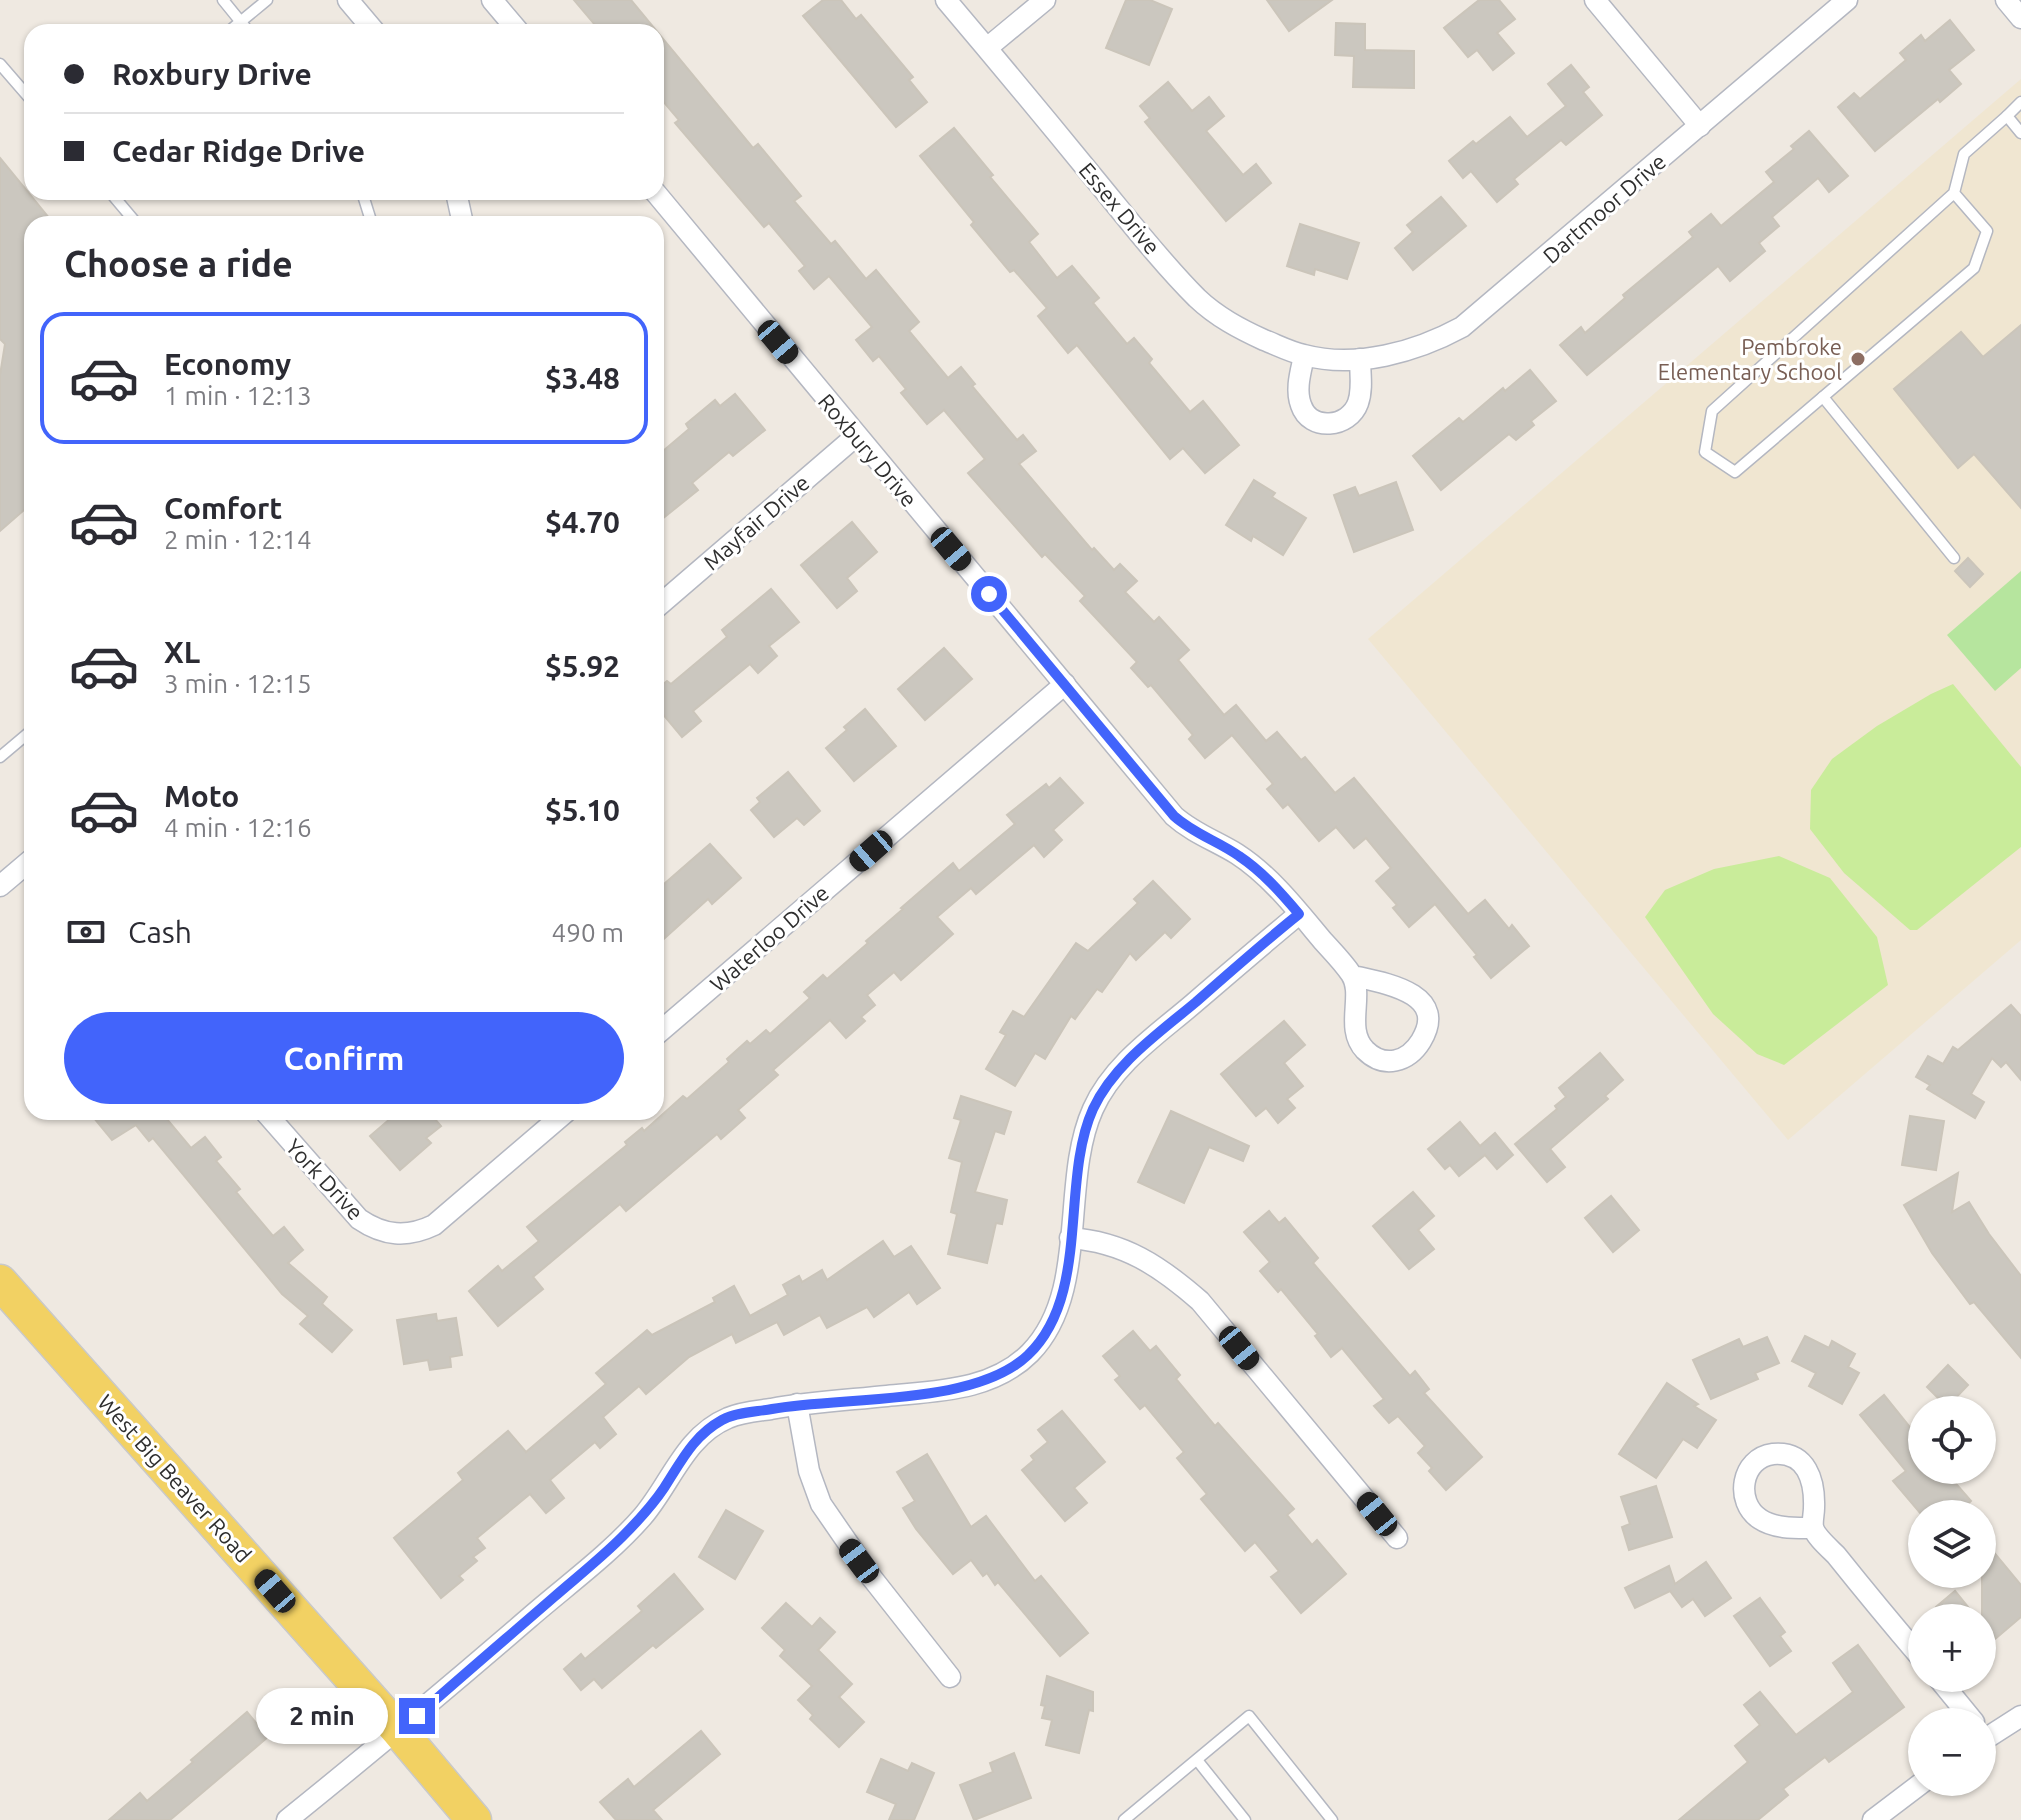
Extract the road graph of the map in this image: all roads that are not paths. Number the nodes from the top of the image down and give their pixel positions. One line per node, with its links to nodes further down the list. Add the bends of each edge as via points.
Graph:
1 (223, 0): 11 (lane)
2 (267, 0): 11 (lane)
3 (348, 0): 13 (street)
4 (492, 0): 14 (street)
5 (1045, 0): 15 (street)
6 (1595, 0): 20 (street)
7 (1847, 0): 20 (street, Dartmoor Drive)
8 (2006, 0): 10 (street)
9 (948, 1): 15 (street, Essex Drive)
10 (2021, 18)
11 (241, 22): 12 (lane)
12 (238, 24)
13 (368, 24)
14 (512, 24)
15 (987, 48): 26 (street, Essex Drive, via 1199,299 1229,323)
16 (0, 64): 17 (lane)
17 (24, 92)
18 (2021, 102): 19 (lane)
19 (2007, 116): 21 (lane); 22 (lane, via 1964,154)
20 (1700, 126): 27 (street, Dartmoor Drive, via 1462,327 1404,351)
21 (2021, 133)
22 (1954, 193): 29 (lane, via 1987,231 1974,268); 29 (lane, via 1712,411 1705,452 1735,472)
23 (117, 200): 25 (lane)
24 (662, 200): 30 (street, Roxbury Drive)
25 (130, 216)
26 (1304, 356): 27 (street, via 1301,407 1311,420 1329,424 1344,420 1360,399); 28 (street, Essex Drive)
27 (1360, 359): 28 (street, Dartmoor Drive)
28 (1335, 360)
29 (1823, 397): 31 (lane)
30 (856, 436): 32 (street, Mayfair Drive); 33 (street, Roxbury Drive)
31 (1954, 558)
32 (664, 601)
33 (1065, 684): 38 (street, Roxbury Drive, via 1174,816 1260,872); 40 (street, Waterloo Drive)
34 (24, 737): 35 (lane)
35 (0, 757)
36 (24, 866): 37 (street)
37 (0, 886)
38 (1299, 914): 39 (street, Roxbury Drive); 43 (street, via 1110,1081 1093,1109 1084,1140)
39 (1353, 976): 39 (street, via 1354,1026 1364,1049 1390,1062 1416,1050 1428,1019 1413,993)
40 (664, 1028)
41 (272, 1120): 42 (street, York Drive, via 359,1219 393,1234 434,1225)
42 (557, 1120)
43 (1070, 1238): 45 (street, via 1056,1313 1040,1342 1014,1367 949,1390); 47 (street, via 1097,1240 1146,1259 1200,1301)
44 (0, 1282): 54 (main road, West Big Beaver Road)
45 (797, 1404): 49 (street, via 809,1471 833,1526); 54 (street, via 732,1416 701,1435 621,1539)
46 (1813, 1528): 48 (street)
47 (1397, 1538)
48 (1908, 1642)
49 (950, 1677)
50 (1949, 1692): 51 (street)
51 (1961, 1708)
52 (2021, 1716): 53 (street)
53 (1996, 1727)
54 (399, 1731): 57 (street); 58 (main road, West Big Beaver Road)
55 (1197, 1760): 59 (lane); 60 (lane); 61 (lane, via 1249,1716)
56 (1908, 1793): 62 (street)
57 (287, 1820)
58 (474, 1820)
59 (1124, 1820)
60 (1245, 1820)
61 (1332, 1820)
62 (1873, 1820)

